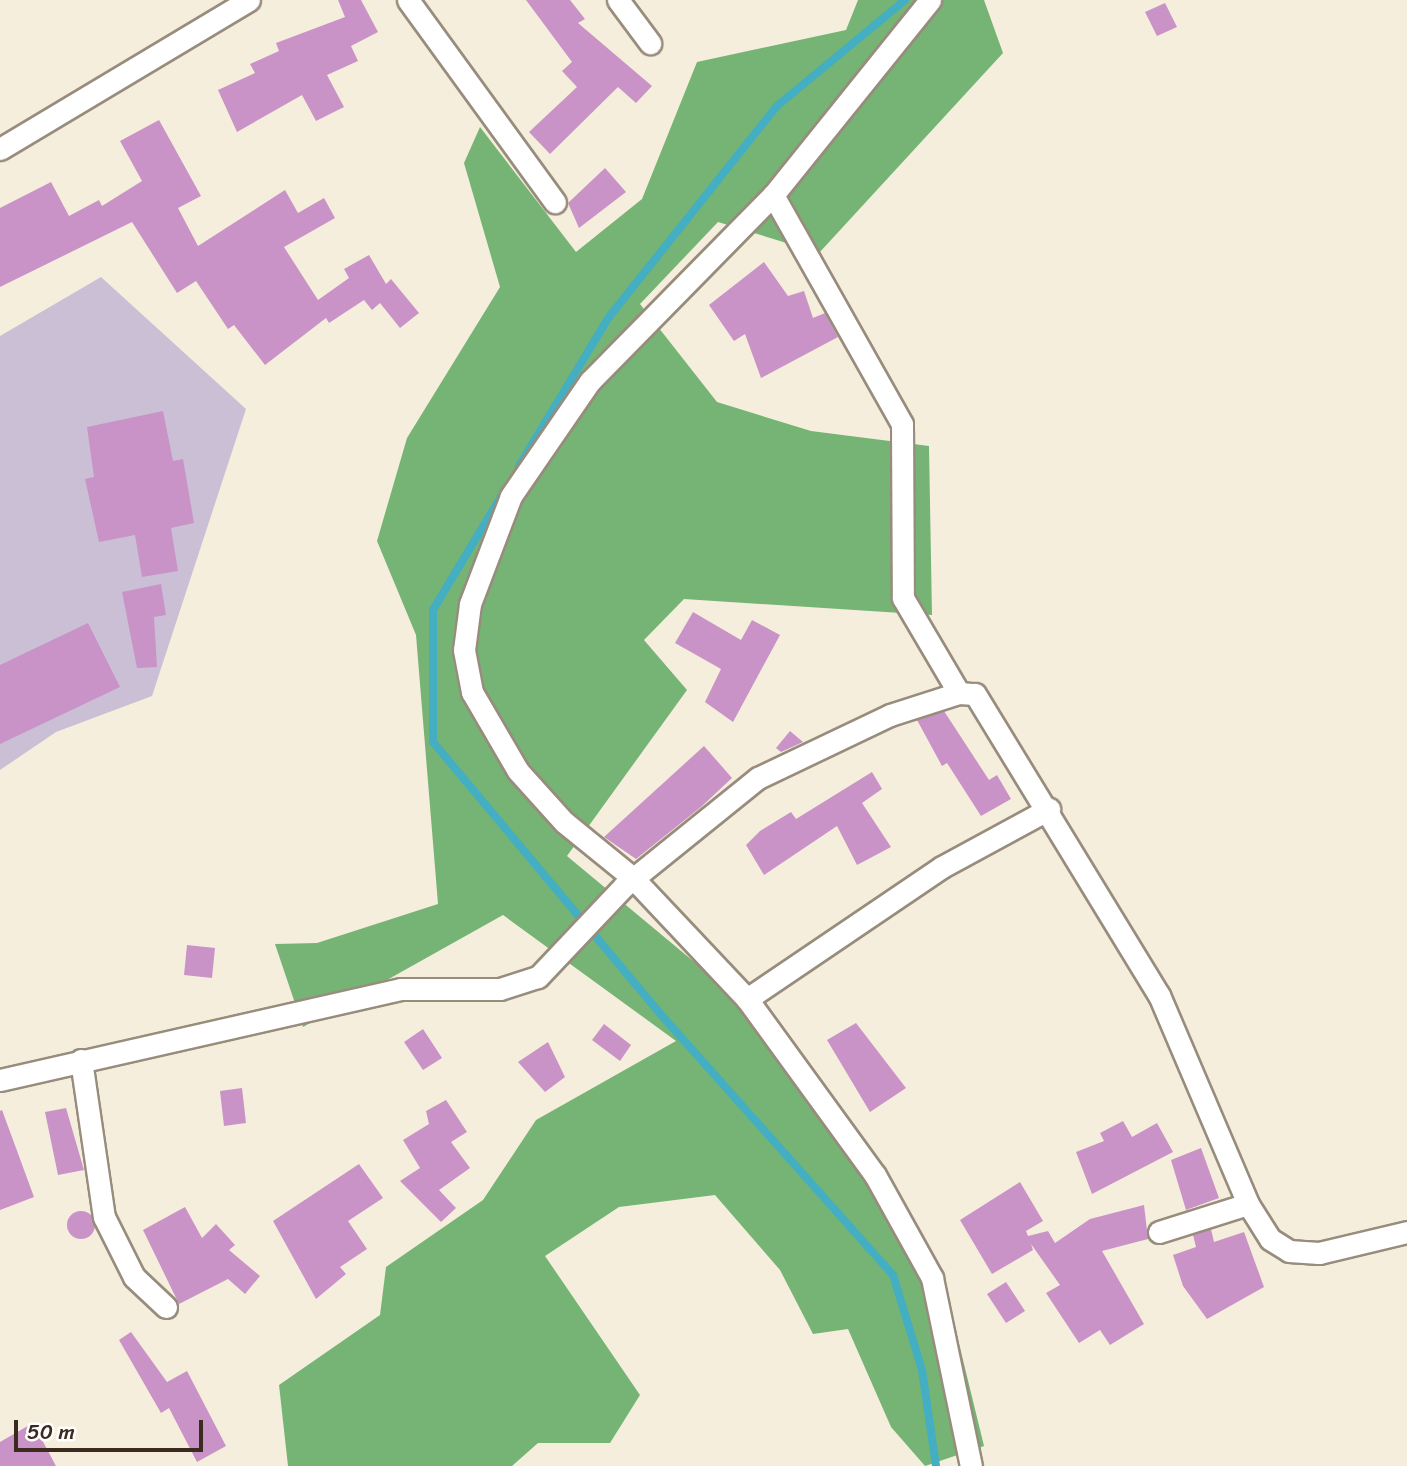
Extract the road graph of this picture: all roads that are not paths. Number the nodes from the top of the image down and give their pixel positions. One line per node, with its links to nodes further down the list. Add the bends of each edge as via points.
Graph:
1 (249, 0): 6 (street)
2 (408, 0): 8 (street)
3 (618, 0): 5 (street)
4 (930, 0): 7 (street)
5 (650, 43)
6 (0, 149)
7 (773, 195): 9 (street, via 902,424 903,597); 11 (street, via 590,381 511,496 470,604 464,650 472,692 490,732 564,822)
8 (555, 202)
9 (959, 693): 10 (street, via 975,694 986,704); 11 (street, via 890,715 758,778)
10 (1049, 809): 12 (street, via 942,867); 15 (street, via 1159,995)
11 (629, 882): 12 (street); 13 (street, via 538,977 500,989 401,989)
12 (747, 999): 20 (street, via 875,1175 926,1257)
13 (81, 1059): 14 (street); 19 (street, via 104,1217 134,1277)
14 (0, 1080)
15 (1248, 1205): 16 (street); 17 (street, via 1270,1239 1302,1254)
16 (1159, 1232)
17 (1399, 1234): 18 (street)
18 (1407, 1250)
19 (166, 1307)
20 (971, 1466)

